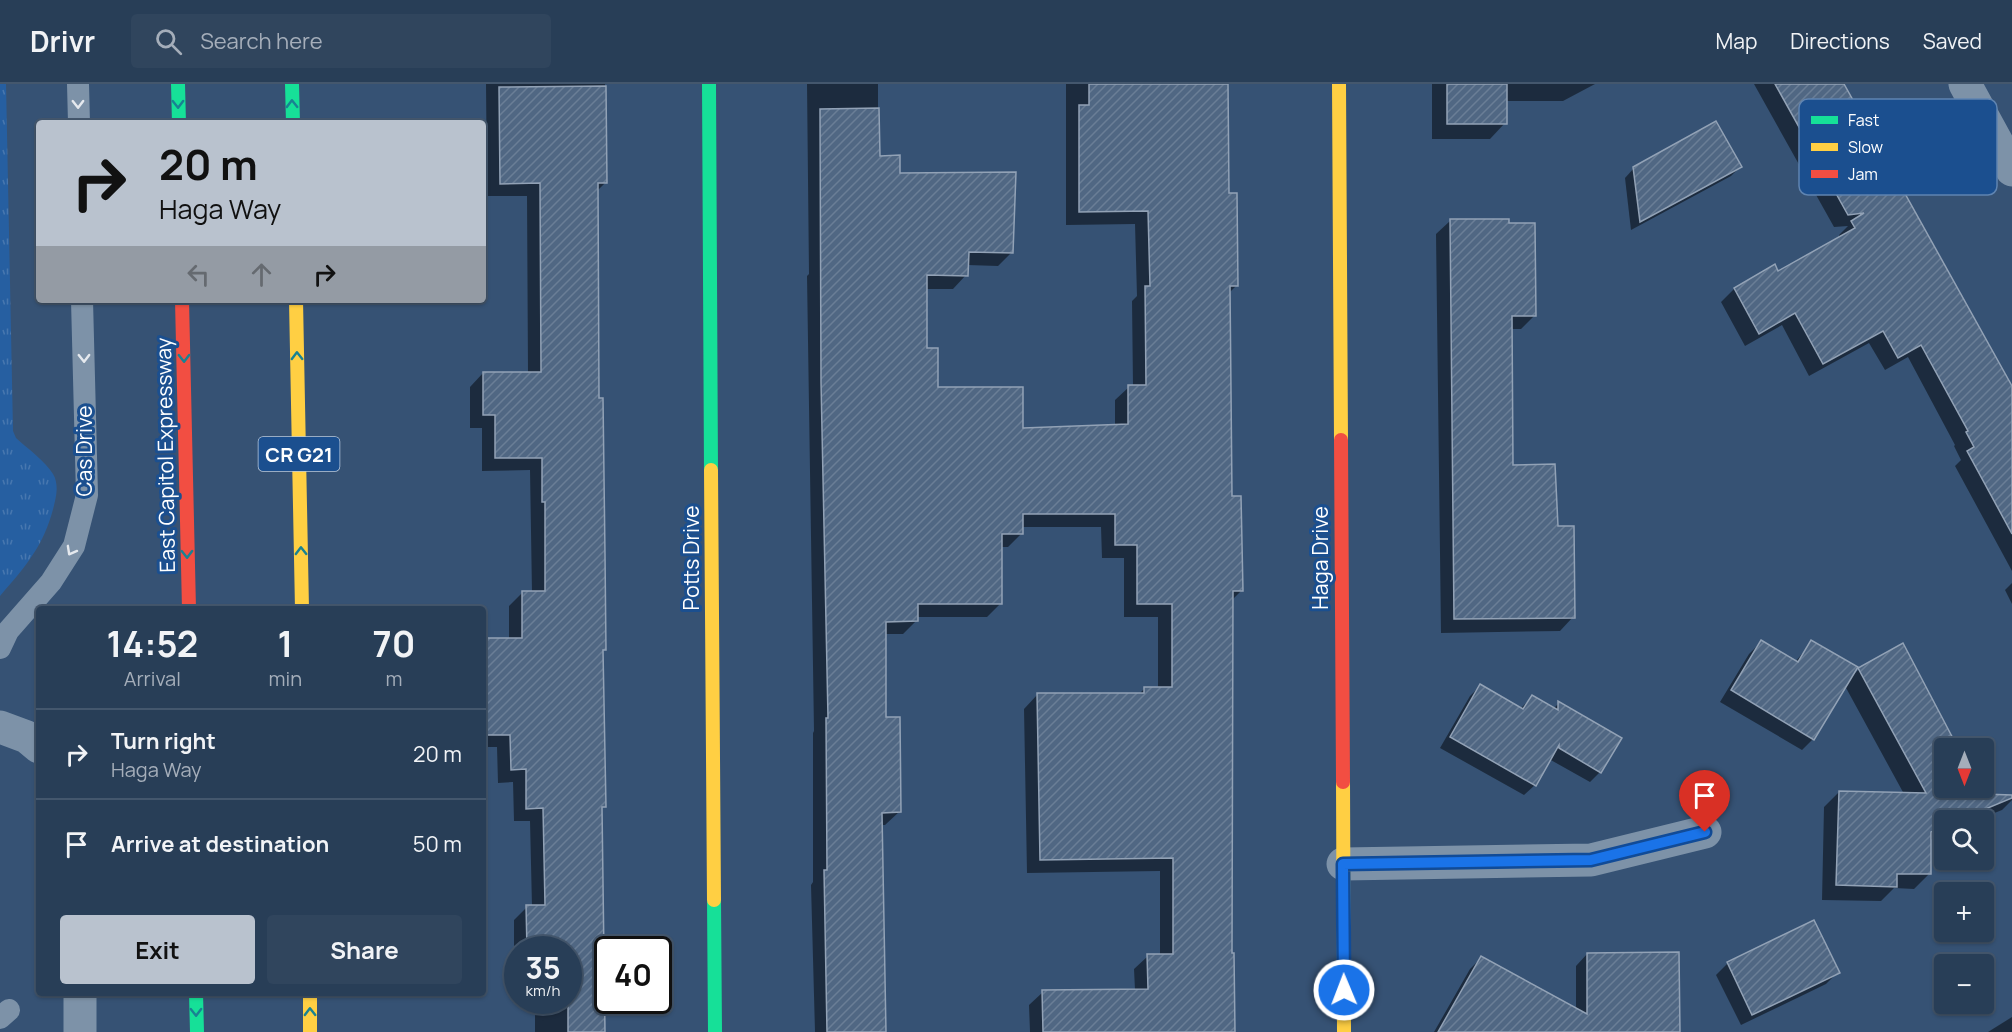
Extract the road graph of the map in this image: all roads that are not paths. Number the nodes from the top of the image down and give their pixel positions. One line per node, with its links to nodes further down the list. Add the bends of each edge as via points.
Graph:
1 (78, 84): 8 (lane, one-way to 8)
2 (178, 84): 9 (main road, one-way to 9)
3 (292, 84): 10 (main road, one-way to 3)
4 (709, 84): 29 (main road, Potts Drive)
5 (1339, 84): 22 (main road, Haga Drive)
6 (1965, 84): 7 (street)
7 (1973, 99)
8 (79, 120)
9 (179, 120)
10 (292, 120)
11 (1997, 143): 12 (street)
12 (2012, 170)
13 (82, 303): 18 (lane, Cas Drive, one-way to 18, via 87,495 82,518 74,546 51,582 8,630)
14 (182, 303): 16 (main road, East Capitol Expressway, one-way to 16)
15 (296, 303): 17 (main road, CR G21, one-way to 15)
16 (189, 606)
17 (302, 606)
18 (0, 648)
19 (0, 727): 20 (street)
20 (36, 744)
21 (1705, 832): 22 (street, via 1591,860)
22 (1343, 864): 30 (main road, Haga Drive)
23 (80, 996): 26 (street)
24 (196, 996): 27 (main road, one-way to 27)
25 (310, 996): 28 (main road, one-way to 25)
26 (80, 1032)
27 (197, 1032)
28 (310, 1032)
29 (715, 1032)
30 (1344, 1032)

